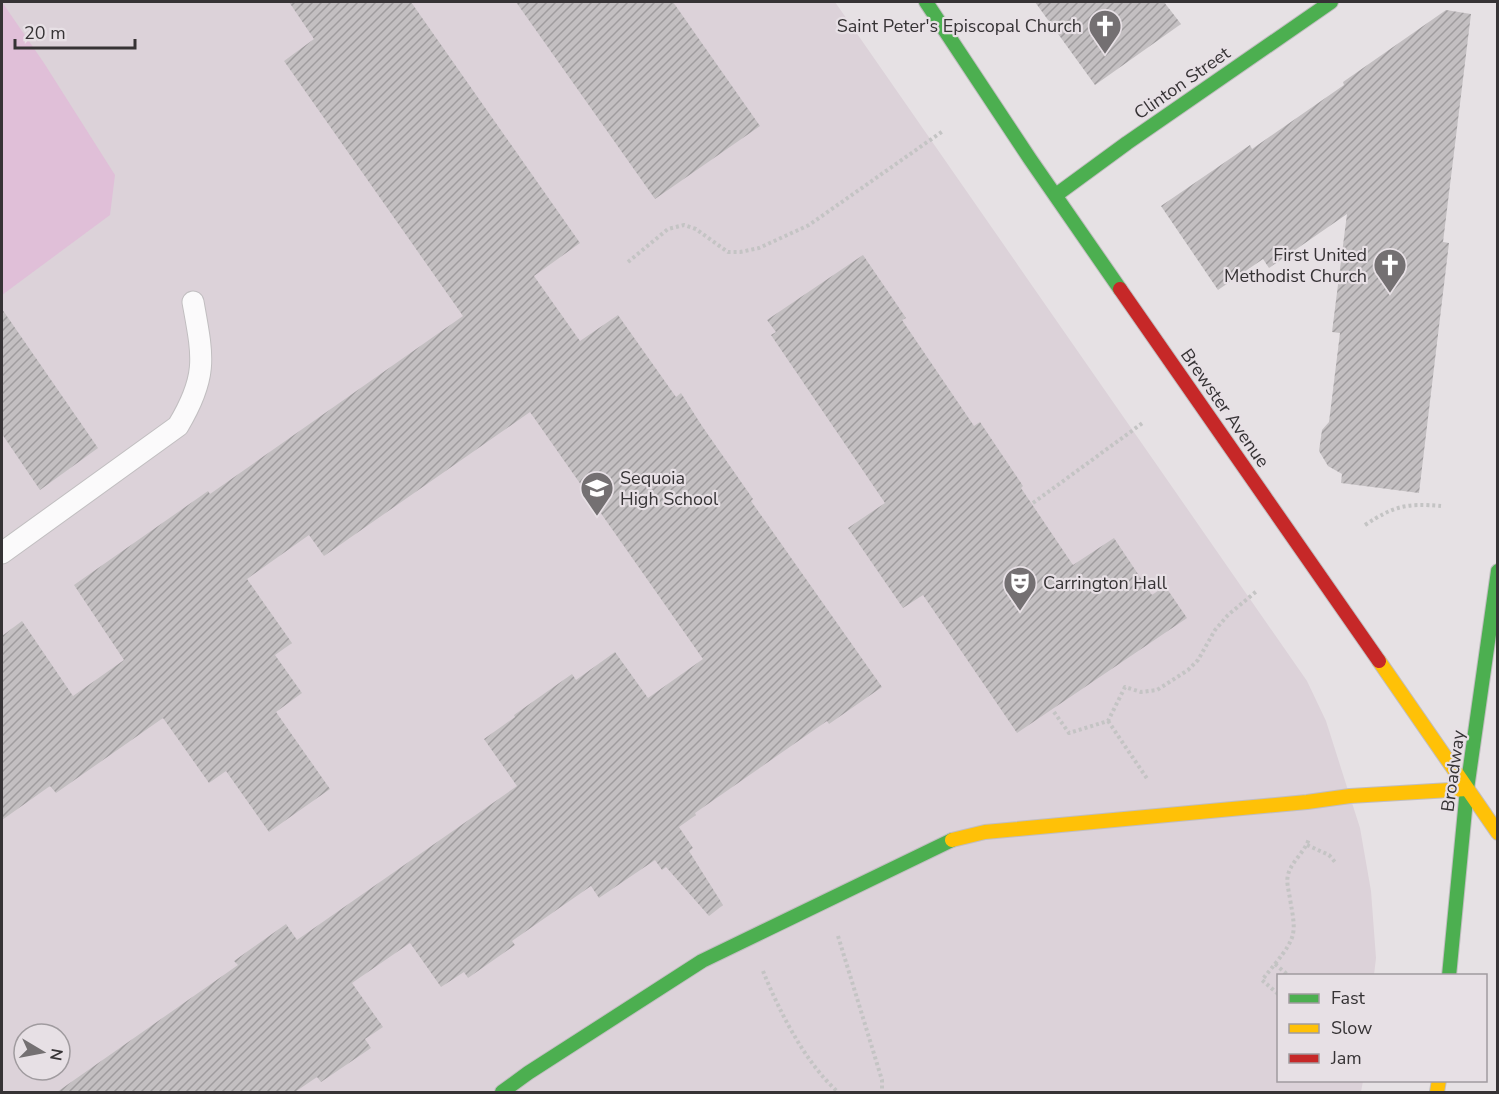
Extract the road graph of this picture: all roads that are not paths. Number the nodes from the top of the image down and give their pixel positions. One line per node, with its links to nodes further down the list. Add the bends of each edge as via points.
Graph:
1 (926, 2): 3 (street, Brewster Avenue)
2 (1331, 2): 3 (street, Clinton Street)
3 (1056, 195): 7 (street, Brewster Avenue)
4 (194, 302): 5 (lane, via 202,365 197,387 178,426)
5 (2, 553)
6 (1497, 571): 7 (street, Broadway)
7 (1467, 789): 8 (street, Brewster Avenue); 9 (street, Broadway); 10 (street, via 1350,796 985,832 947,841 702,962)
8 (1497, 833)
9 (1449, 974)
10 (502, 1092)

